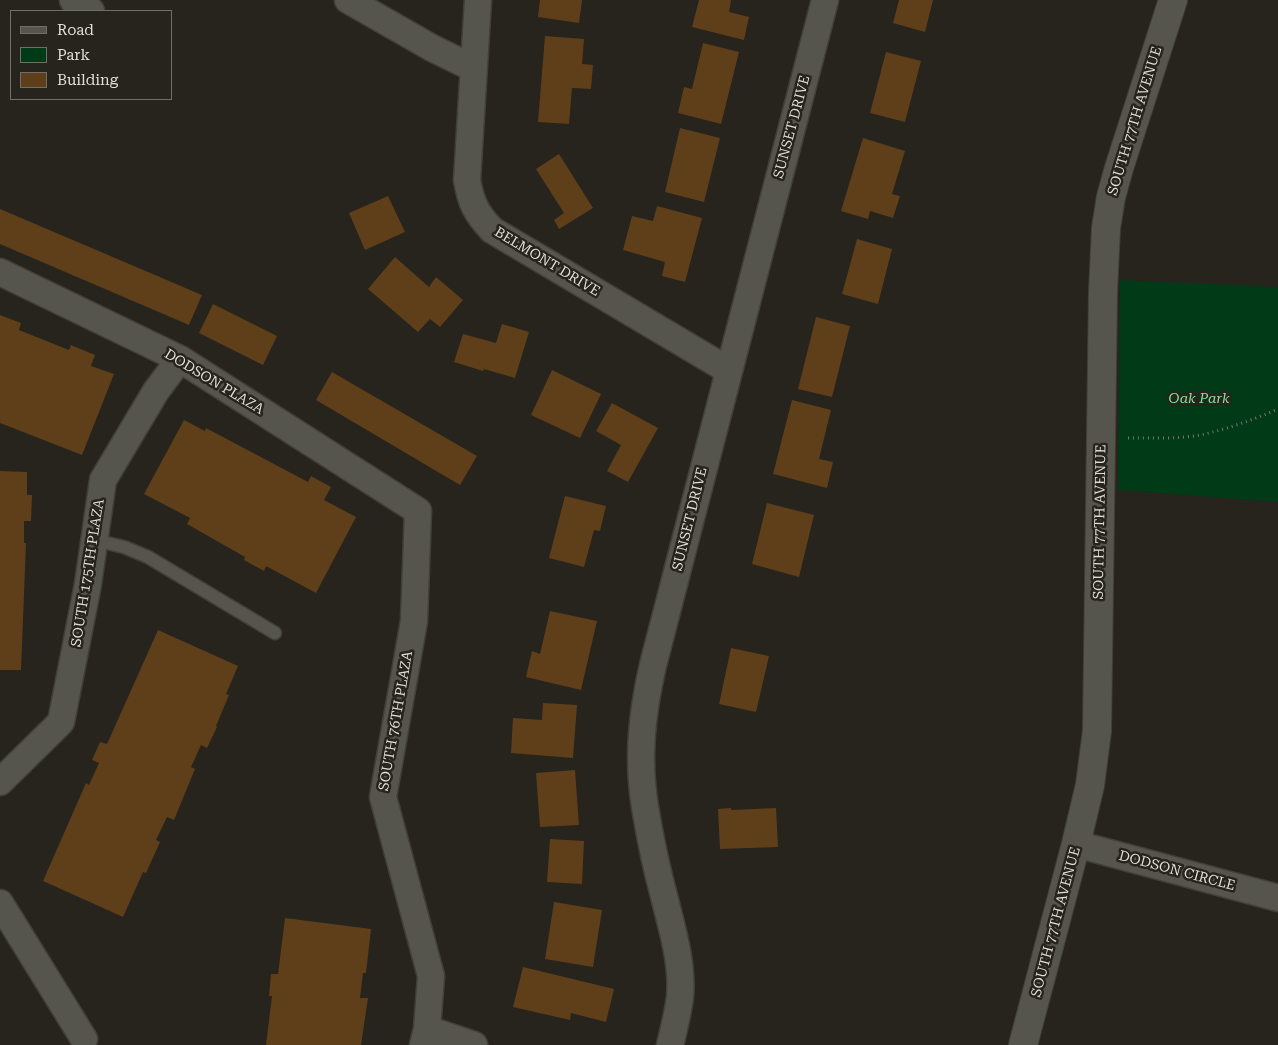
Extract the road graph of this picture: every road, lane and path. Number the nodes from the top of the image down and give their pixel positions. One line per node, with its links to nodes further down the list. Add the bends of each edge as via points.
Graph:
1 (73, 0): 6 (street)
2 (348, 0): 7 (street)
3 (478, 0): 7 (street, BELMONT DRIVE)
4 (825, 0): 10 (street, SUNSET DRIVE)
5 (1173, 0): 17 (street, SOUTH 77TH AVENUE, via 1119,168 1106,228 1097,731 1090,785)
6 (90, 10)
7 (473, 68): 10 (street, BELMONT DRIVE, via 467,180 470,199 478,216 492,230)
8 (0, 272): 9 (street, DODSON PLAZA)
9 (180, 359): 13 (street, DODSON PLAZA); 14 (street, SOUTH 175TH PLAZA, via 156,391 103,480)
10 (728, 370): 23 (street, SUNSET DRIVE, via 653,664 642,725 640,763 645,806 680,968 680,996)
11 (1278, 409): 12 (path, via 1254,420 1201,435)
12 (1124, 438)
13 (418, 511): 20 (street, SOUTH 76TH PLAZA, via 414,621 382,797 431,976)
14 (94, 540): 15 (lane, via 124,547 148,558); 16 (street, SOUTH 175TH PLAZA, via 61,722)
15 (275, 633)
16 (0, 782)
17 (1076, 844): 18 (street, DODSON CIRCLE); 24 (street, SOUTH 77TH AVENUE)
18 (1278, 898)
19 (0, 902): 21 (street)
20 (425, 1037): 22 (street)
21 (84, 1039)
22 (474, 1045)
23 (670, 1045)
24 (1023, 1045)

